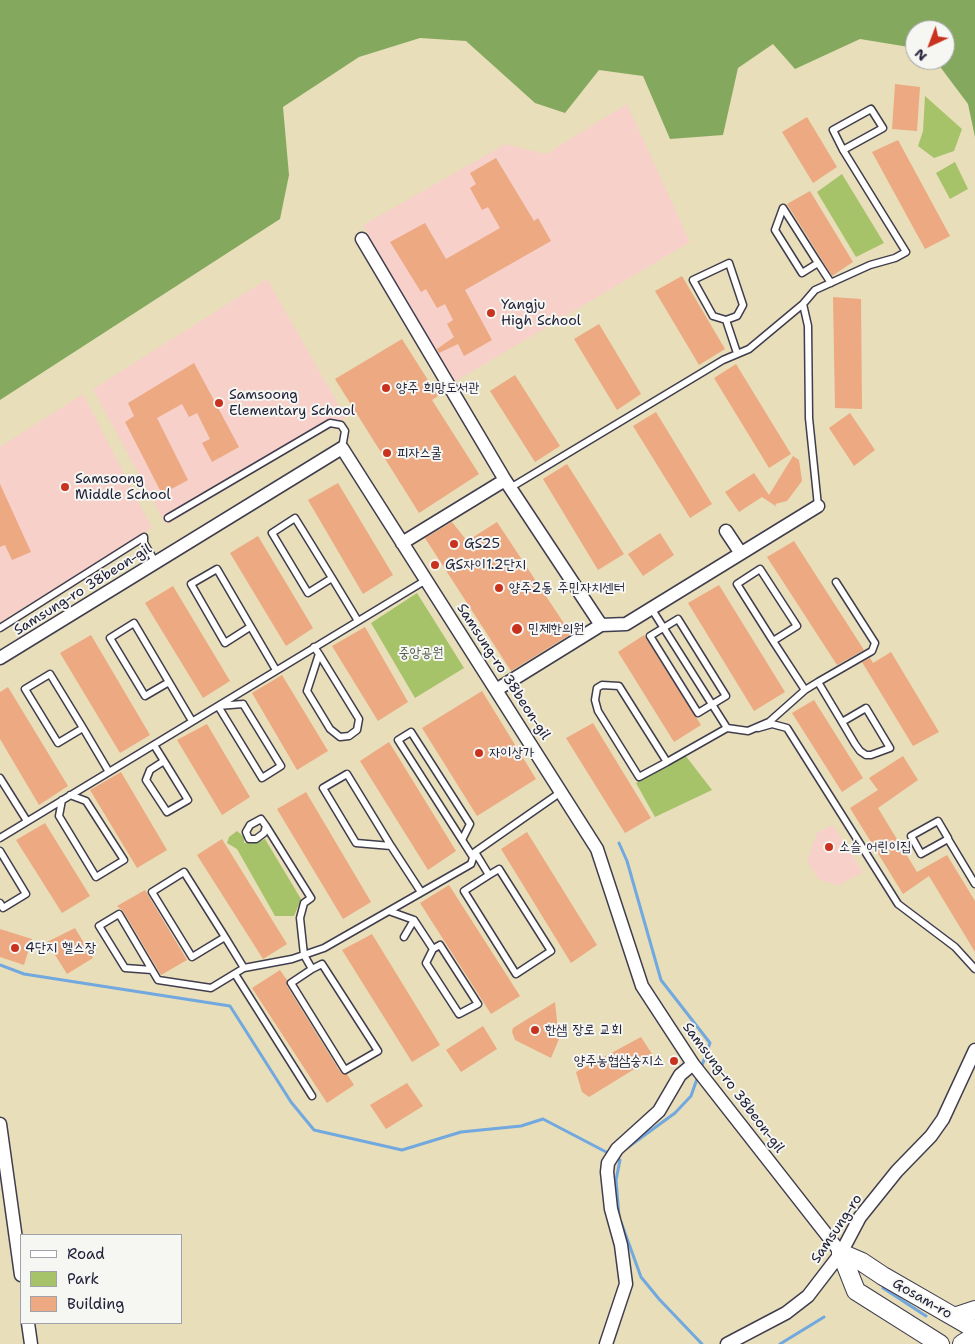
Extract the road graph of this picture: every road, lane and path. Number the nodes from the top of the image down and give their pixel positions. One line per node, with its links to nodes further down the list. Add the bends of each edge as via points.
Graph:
1 (844, 150): 1 (lane, via 833,130 871,109 883,128); 4 (lane, via 906,252)
2 (362, 239): 9 (street)
3 (818, 263): 3 (lane, via 802,273 776,230 783,208); 4 (lane)
4 (831, 283): 5 (lane, via 815,290)
5 (803, 304): 7 (lane, via 768,335); 10 (lane, via 808,326 809,418)
6 (726, 320): 6 (lane, via 713,316 693,280 729,263 743,305 737,316); 7 (lane)
7 (737, 353): 9 (lane)
8 (342, 448): 11 (lane, via 345,431 340,425 330,423); 13 (street, Samsung-ro 38beon-gil); 15 (street, Samsung-ro 38beon-gil)
9 (508, 484): 13 (street); 21 (street)
10 (818, 506): 14 (street)
11 (168, 518)
12 (726, 531): 14 (street)
13 (402, 543): 17 (street, Samsung-ro 38beon-gil)
14 (740, 552): 19 (street)
15 (156, 563): 22 (lane, via 144,543 144,537); 28 (street, Samsung-ro 38beon-gil)
16 (332, 578): 16 (lane, via 308,593 272,533 295,518); 20 (lane)
17 (426, 580): 20 (lane); 32 (street, Samsung-ro 38beon-gil)
18 (836, 582): 31 (lane, via 875,643 872,651)
19 (651, 608): 21 (street, via 626,624); 24 (lane)
20 (358, 621): 26 (lane)
21 (600, 625): 32 (street)
22 (0, 628)
23 (250, 628): 23 (lane, via 217,569 191,584 225,643); 29 (lane)
24 (663, 628): 34 (lane); 34 (lane, via 650,636 698,713); 34 (lane, via 678,619 726,696)
25 (773, 641): 25 (lane, via 737,584 760,570 797,626); 33 (lane)
26 (314, 647): 27 (lane); 29 (lane)
27 (318, 654): 27 (lane, via 359,719 357,730 349,736 340,737 330,729 307,691)
28 (0, 658)
29 (276, 670): 35 (lane)
30 (169, 682): 30 (lane, via 134,623 110,638 144,696); 36 (lane)
31 (818, 682): 33 (lane); 37 (lane)
32 (496, 690): 46 (street, Samsung-ro 38beon-gil)
33 (805, 690): 40 (lane)
34 (712, 705): 39 (lane)
35 (218, 706): 35 (lane, via 262,778 281,766 243,704); 36 (lane)
36 (192, 721): 41 (lane)
37 (842, 722): 37 (lane, via 866,755 890,748 866,708)
38 (83, 728): 38 (lane, via 50,674 25,689 58,743); 44 (lane)
39 (726, 728): 40 (lane, via 748,731); 43 (lane)
40 (758, 728): 69 (lane, via 772,724 787,728 898,904 955,947)
41 (154, 745): 42 (lane); 44 (lane)
42 (164, 761): 42 (lane, via 188,800 167,812 146,780 150,770)
43 (667, 762): 43 (lane, via 639,777 598,711 595,700 597,688 602,685 620,686)
44 (109, 772): 47 (lane)
45 (1, 782): 49 (lane)
46 (561, 792): 56 (lane); 74 (street, Samsung-ro 38beon-gil, via 597,849 642,986)
47 (70, 795): 48 (lane); 48 (lane, via 86,800 124,860 96,877 59,816)
48 (62, 800): 49 (lane)
49 (27, 821): 51 (lane)
50 (266, 826): 67 (lane, via 311,898 304,903 300,918)
51 (0, 838)
52 (948, 838): 59 (lane, via 938,821 911,836 921,854 948,839)
53 (462, 840): 53 (lane, via 398,740 411,732 470,824); 56 (lane)
54 (391, 846): 54 (lane, via 356,843 323,788 348,774); 60 (lane)
55 (0, 851): 57 (lane)
56 (474, 854): 58 (lane); 60 (lane, via 470,864)
57 (3, 862): 61 (lane, via 26,894 3,908)
58 (489, 875): 58 (lane, via 464,891 516,974 551,951 499,868)
59 (975, 884)
60 (421, 892): 62 (lane)
61 (0, 902)
62 (389, 911): 63 (lane); 67 (lane, via 324,948)
63 (414, 920): 65 (lane); 66 (lane)
64 (225, 937): 64 (lane, via 192,958 152,892 184,872); 68 (lane)
65 (404, 937)
66 (432, 949): 66 (lane, via 426,963 459,1014 478,1004 440,945)
67 (304, 955): 68 (lane); 70 (lane)
68 (244, 968): 72 (lane)
69 (975, 968)
70 (312, 969): 70 (lane, via 291,983 345,1070 378,1051 322,964)
71 (152, 970): 71 (lane, via 119,914 99,926 126,968); 72 (lane, via 158,980 211,988)
72 (234, 974): 75 (lane)
73 (975, 1050): 77 (street, Samsung-ro, via 931,1136 860,1217)
74 (697, 1069): 77 (street, Samsung-ro 38beon-gil); 87 (street, via 680,1075 659,1111 613,1156 607,1172 610,1210 621,1245 626,1284)
75 (312, 1096)
76 (0, 1124): 78 (street)
77 (841, 1253): 79 (street, Gosam-ro); 80 (street, Gosam-ro, via 856,1291); 88 (street, Samsung-ro, via 808,1296 786,1313)
78 (20, 1268)
79 (877, 1272): 80 (street, via 870,1280); 82 (street, Gosam-ro)
80 (872, 1301): 89 (street, Gosam-ro)
81 (975, 1310): 82 (street)
82 (954, 1317): 84 (street, Gosam-ro)
83 (28, 1324): 86 (street)
84 (975, 1329)
85 (975, 1336): 90 (street)
86 (31, 1344)
87 (606, 1344)
88 (727, 1344)
89 (940, 1344)
90 (962, 1344)

